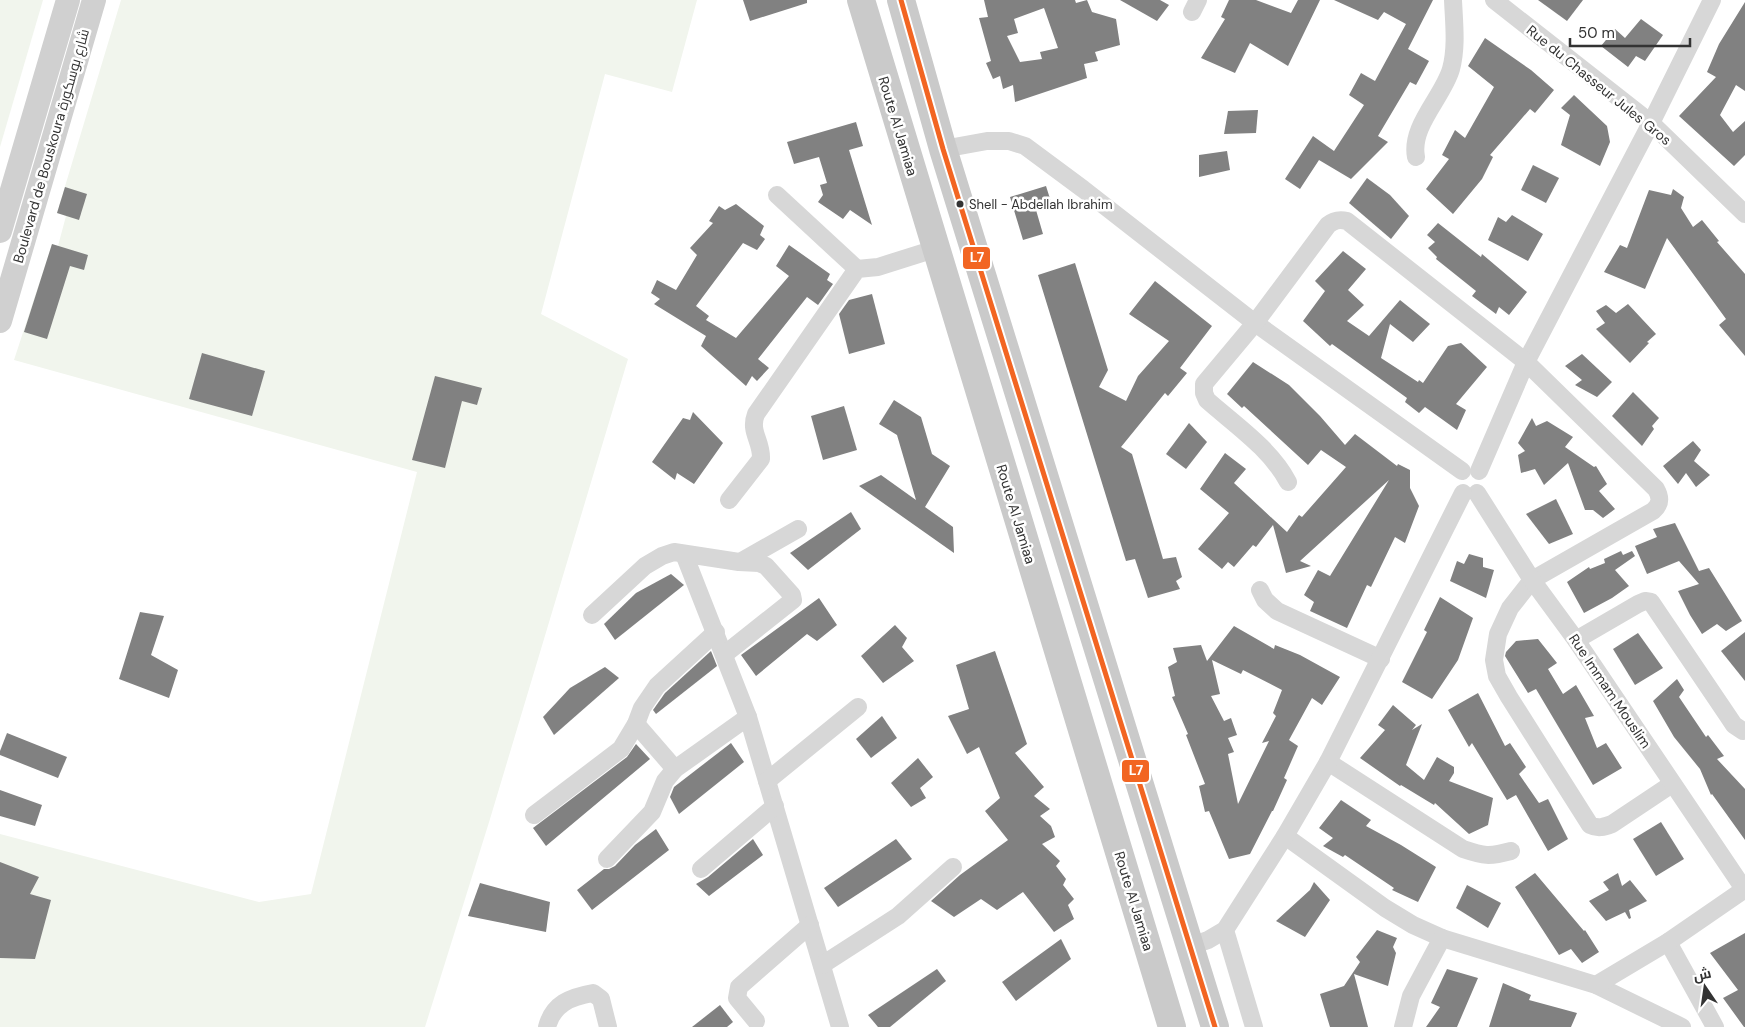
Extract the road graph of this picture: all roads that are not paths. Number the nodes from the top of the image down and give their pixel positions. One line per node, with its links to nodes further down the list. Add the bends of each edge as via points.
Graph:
1 (68, 0): 13 (street, Boulevard de Bouskoura شارع بوسكورة)
2 (94, 0): 16 (street, Boulevard de Bouskoura شارع بوسكورة)
3 (861, 0): 14 (main road, Route Al Jamiaa)
4 (900, 0): 9 (main road)
5 (1452, 0): 10 (street, via 1454,56 1450,72 1414,142)
6 (1494, 0): 8 (street, Rue du Chasseur Jules Gros)
7 (1712, 0): 8 (street)
8 (1651, 123): 12 (street, Rue du Chasseur Jules Gros); 18 (street)
9 (943, 149): 17 (street, via 987,141 1009,141 1025,146); 53 (main road)
10 (1416, 157)
11 (777, 194): 15 (street)
12 (1745, 214)
13 (0, 231)
14 (935, 249): 15 (street, via 878,267); 60 (main road, Route Al Jamiaa)
15 (858, 269): 22 (street, via 756,414 753,427 761,459)
16 (1, 314)
17 (1255, 323): 18 (street, via 1328,225 1340,220 1346,221); 19 (street); 20 (street, via 1204,384 1204,394 1279,466)
18 (1526, 362): 19 (street); 26 (street, via 1656,489 1660,501 1654,511)
19 (1470, 471): 21 (street, via 1458,477 1457,482 1458,488); 21 (street, via 1482,475 1484,482 1482,488)
20 (1288, 482)
21 (1470, 493): 26 (street, Rue Immam Mouslim); 32 (street)
22 (729, 500)
23 (798, 529): 25 (street)
24 (684, 554): 25 (street); 28 (street, via 674,552 645,566); 29 (street)
25 (739, 562): 31 (street, via 766,566 793,600)
26 (1532, 580): 30 (street, Rue Immam Mouslim); 40 (street, via 1510,608 1498,634 1494,660 1497,676 1584,819 1595,828 1612,824)
27 (1260, 590): 32 (street, via 1277,611)
28 (592, 615)
29 (716, 632): 31 (street); 35 (street, via 657,686)
30 (1576, 640): 36 (street, via 1638,604 1651,602 1734,725); 40 (street, Rue Immam Mouslim)
31 (725, 654): 34 (street)
32 (1381, 659): 37 (street)
33 (858, 707): 39 (street)
34 (748, 717): 38 (street); 39 (street)
35 (636, 724): 38 (street); 42 (street, via 621,749)
36 (1743, 731)
37 (1328, 762): 43 (street); 44 (street, via 1463,849 1494,856)
38 (675, 769): 45 (street, via 665,781 652,812)
39 (767, 781): 41 (street)
40 (1672, 784): 48 (street, Rue Immam Mouslim)
41 (775, 806): 47 (street); 49 (street)
42 (534, 815)
43 (1285, 836): 50 (street); 51 (street, via 1385,908)
44 (1511, 851)
45 (607, 859)
46 (953, 866): 54 (street, via 898,916)
47 (701, 869)
48 (1745, 889): 52 (street)
49 (810, 925): 54 (street); 56 (street, via 739,987 737,998)
50 (1224, 930): 53 (street); 62 (street)
51 (1442, 938): 55 (street); 63 (street, via 1411,996)
52 (1668, 942): 55 (street); 65 (street)
53 (1191, 946): 61 (main road)
54 (822, 964): 59 (street)
55 (1596, 985): 64 (street)
56 (756, 1021)
57 (547, 1027): 58 (street, via 554,1010 563,1002 593,992 601,999)
58 (608, 1027)
59 (840, 1027)
60 (1172, 1027)
61 (1216, 1027)
62 (1254, 1027)
63 (1403, 1027)
64 (1682, 1027)
65 (1715, 1027)

